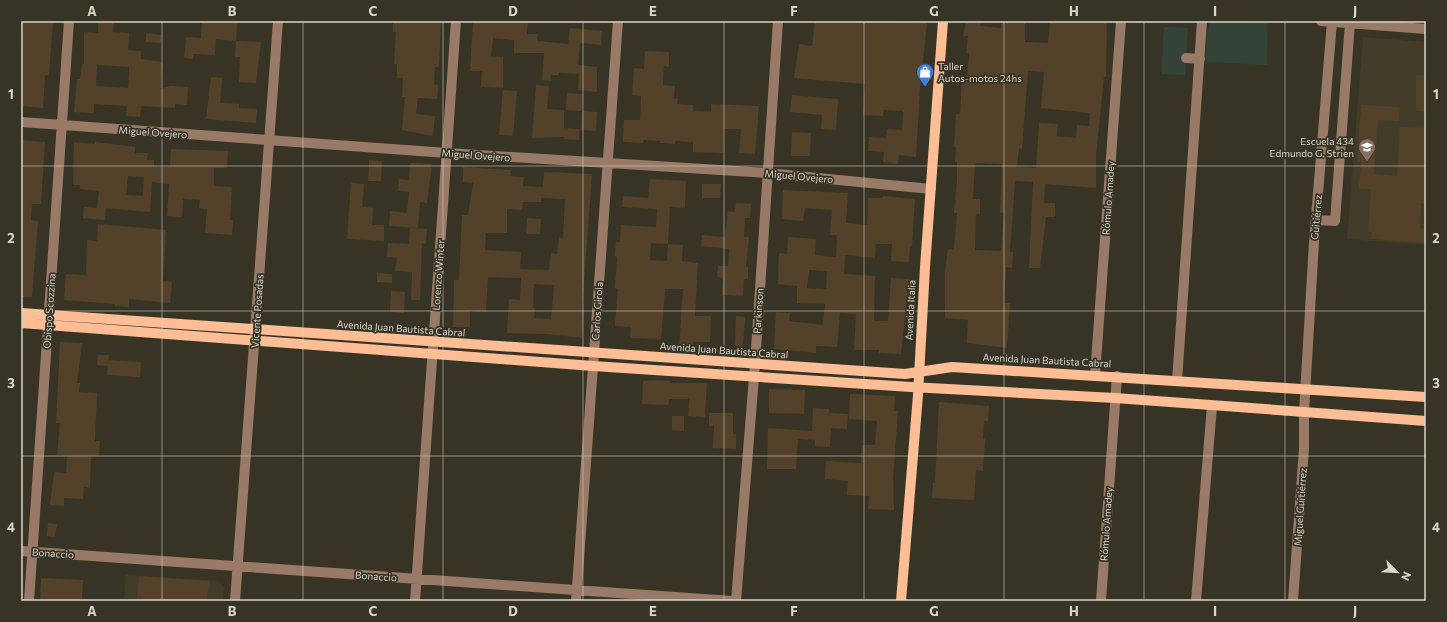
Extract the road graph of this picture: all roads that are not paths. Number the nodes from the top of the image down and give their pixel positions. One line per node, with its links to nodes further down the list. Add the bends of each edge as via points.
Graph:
1 (69, 21): 16 (street, Obispo Scozzina)
2 (278, 21): 17 (street, Vicente Posadas)
3 (456, 21): 18 (street, Lorenzo Winter)
4 (618, 21): 19 (street, Carlos Girola)
5 (778, 21): 20 (street, Parkinson)
6 (943, 21): 21 (main road, Avenida Italia)
7 (1121, 21): 34 (street, Rómulo Amadey)
8 (1202, 21): 14 (street)
9 (1321, 21): 10 (street)
10 (1332, 22): 11 (street); 22 (street, Guitiérrez)
11 (1350, 23): 12 (street); 22 (street, via 1336,221)
12 (1426, 29)
13 (1186, 58): 14 (street)
14 (1200, 59): 37 (street)
15 (21, 122): 16 (street, Miguel Ovejero)
16 (62, 125): 17 (street, Miguel Ovejero); 24 (street, Obispo Scozzina)
17 (270, 140): 18 (street, Miguel Ovejero); 26 (street, Vicente Posadas)
18 (447, 153): 19 (street, Miguel Ovejero); 28 (street, Lorenzo Winter)
19 (607, 164): 20 (street, Miguel Ovejero); 29 (street, Carlos Girola)
20 (768, 173): 21 (street, Miguel Ovejero); 31 (street, Parkinson)
21 (931, 189): 33 (main road, Avenida Italia)
22 (1316, 220): 39 (street, Guitiérrez)
23 (21, 313): 24 (main road, Avenida Juan Bautista Cabral)
24 (48, 320): 25 (main road, Avenida Juan Bautista Cabral); 26 (main road, Avenida Juan Bautista Cabral); 27 (main road, Avenida Juan Bautista Cabral); 46 (street, Obispo Scozzina)
25 (21, 323)
26 (256, 329): 27 (street, Vicente Posadas); 28 (main road, Avenida Juan Bautista Cabral)
27 (255, 341): 30 (main road, Avenida Juan Bautista Cabral); 47 (street, Vicente Posadas)
28 (433, 342): 29 (main road, Avenida Juan Bautista Cabral); 30 (street, Lorenzo Winter)
29 (595, 353): 31 (main road, Avenida Juan Bautista Cabral); 32 (street, Carlos Girola)
30 (432, 354): 32 (main road, Avenida Juan Bautista Cabral); 48 (street, Lorenzo Winter)
31 (755, 364): 33 (main road, Avenida Juan Bautista Cabral, via 905,374); 36 (street, Parkinson)
32 (593, 366): 36 (main road, Avenida Juan Bautista Cabral); 49 (street, Carlos Girola)
33 (919, 372): 34 (main road, Avenida Juan Bautista Cabral, via 952,367); 38 (main road, Avenida Italia)
34 (1095, 375): 35 (main road, Avenida Juan Bautista Cabral)
35 (1117, 376): 37 (main road, Avenida Juan Bautista Cabral); 41 (street, Rómulo Amadey)
36 (753, 378): 38 (main road, Avenida Juan Bautista Cabral); 55 (street, Parkinson)
37 (1177, 381): 39 (main road, Avenida Juan Bautista Cabral)
38 (918, 387): 41 (main road, Avenida Juan Bautista Cabral); 56 (main road, Avenida Italia)
39 (1306, 389): 40 (main road, Avenida Juan Bautista Cabral); 43 (street, Guitiérrez)
40 (1426, 397)
41 (1115, 398): 42 (main road, Avenida Juan Bautista Cabral); 57 (street, Rómulo Amadey)
42 (1212, 406): 43 (main road, Avenida Juan Bautista Cabral); 58 (street)
43 (1304, 412): 44 (main road, Avenida Juan Bautista Cabral); 59 (street, Miguel Guitiérrez, via 1304,448)
44 (1426, 421)
45 (21, 551): 46 (street, Bonaccio)
46 (32, 552): 47 (street, Bonaccio); 50 (street, Obispo Scozzina)
47 (238, 566): 48 (street, Bonaccio); 51 (street, Vicente Posadas)
48 (416, 579): 49 (street, Bonaccio); 52 (street, Lorenzo Winter)
49 (577, 590): 53 (street, Carlos Girola); 54 (street, Bonaccio)
50 (29, 601)
51 (235, 601)
52 (415, 601)
53 (576, 601)
54 (732, 601)
55 (736, 601)
56 (901, 601)
57 (1101, 601)
58 (1196, 601)
59 (1293, 601)

